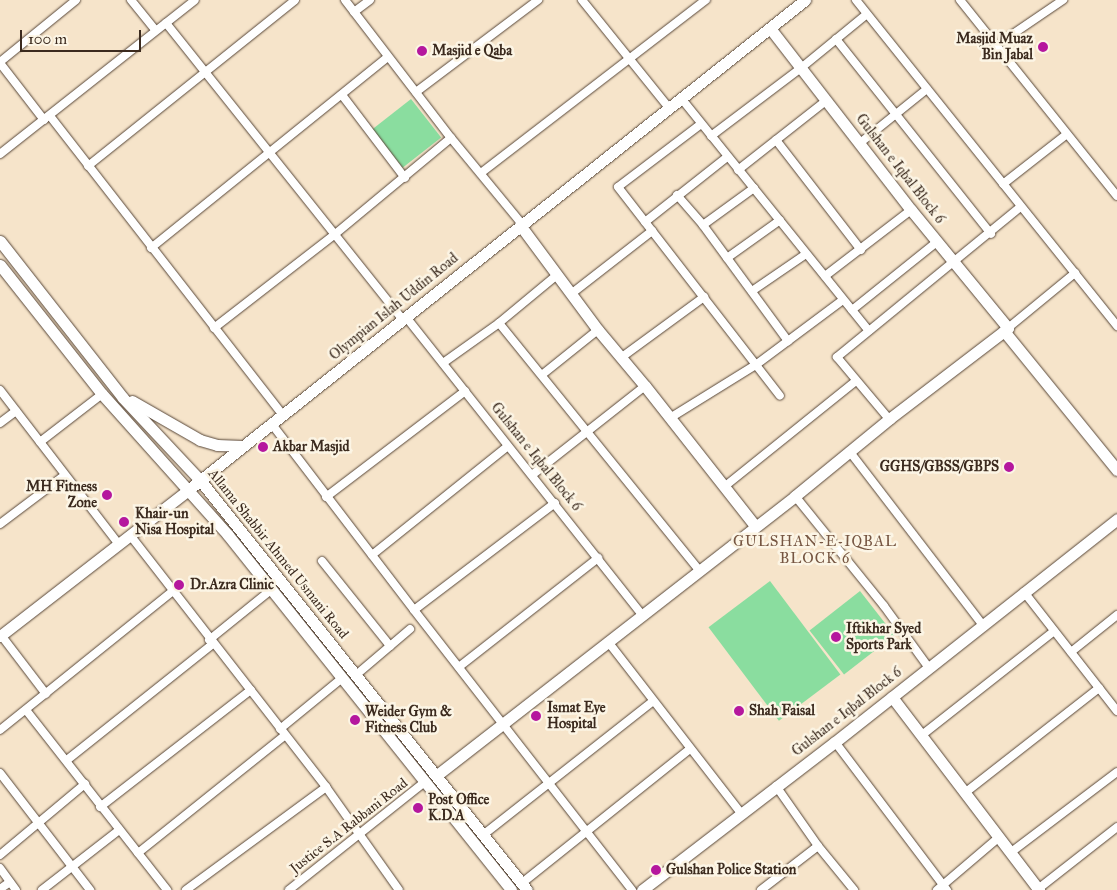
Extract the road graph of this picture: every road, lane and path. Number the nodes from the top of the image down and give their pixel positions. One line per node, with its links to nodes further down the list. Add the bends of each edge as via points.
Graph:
1 (76, 0): 23 (street)
2 (131, 0): 18 (street)
3 (195, 0): 16 (street)
4 (295, 0): 25 (street)
5 (345, 0): 14 (street)
6 (370, 0): 14 (street)
7 (538, 0): 27 (street)
8 (582, 0): 22 (street)
9 (706, 0): 22 (street)
10 (805, 0): 17 (street, Olympian Islah Uddin Road)
11 (856, 0): 15 (street)
12 (960, 0): 35 (street)
13 (1063, 0): 19 (street)
14 (354, 12): 21 (street)
15 (867, 14): 20 (street); 26 (street)
16 (166, 22): 18 (street); 25 (street, Gulshan e Iqbal Block 6)
17 (770, 28): 24 (street, Gulshan e Iqbal Block 6); 29 (street, Olympian Islah Uddin Road)
18 (156, 30): 33 (street)
19 (1007, 38)
20 (836, 39): 24 (street); 32 (street)
21 (388, 57): 27 (street); 28 (street)
22 (631, 60): 31 (street); 45 (street)
23 (0, 62): 33 (street)
24 (801, 68): 30 (street, Gulshan e Iqbal Block 6); 36 (street)
25 (205, 73): 40 (street, Gulshan e Iqbal Block 6); 43 (street)
26 (927, 89): 32 (street); 47 (street)
27 (416, 92): 37 (street)
28 (342, 95): 40 (street); 46 (street)
29 (681, 98): 31 (street, Olympian Islah Uddin Road); 34 (street)
30 (827, 100): 38 (street); 39 (street, Gulshan e Iqbal Block 6)
31 (669, 108): 55 (street, Olympian Islah Uddin Road)
32 (895, 114): 39 (street); 58 (street)
33 (47, 118): 41 (street); 43 (street)
34 (700, 124): 36 (street); 54 (street, via 618,186)
35 (1067, 134): 47 (street); 50 (street)
36 (711, 136): 42 (street)
37 (451, 138): 45 (street); 46 (street)
38 (776, 140): 44 (street); 63 (street)
39 (860, 143): 52 (street, Gulshan e Iqbal Block 6)
40 (270, 152): 59 (street, Gulshan e Iqbal Block 6); 62 (street)
41 (0, 154)
42 (727, 157): 44 (street); 49 (street)
43 (88, 166): 62 (street)
44 (738, 170): 48 (street)
45 (481, 173): 55 (street)
46 (405, 178): 59 (street)
47 (1003, 184): 51 (street)
48 (754, 188): 53 (street); 56 (street)
49 (677, 195): 54 (street); 56 (street)
50 (1117, 196)
51 (1020, 207): 58 (street); 68 (street)
52 (912, 210): 61 (street, Gulshan e Iqbal Block 6); 63 (street)
53 (780, 220): 64 (street); 65 (street)
54 (644, 222): 57 (street)
55 (521, 225): 69 (street); 76 (street, Olympian Islah Uddin Road)
56 (703, 225): 65 (street)
57 (652, 231): 72 (street); 73 (street)
58 (990, 234): 66 (street)
59 (334, 235): 76 (street, Gulshan e Iqbal Block 6); 79 (street)
60 (0, 241): 94 (street, Allama Shabbir Ahmed Usmani Road)
61 (938, 241): 66 (street, Gulshan e Iqbal Block 6); 75 (street)
62 (150, 248): 79 (street)
63 (861, 250): 70 (street)
64 (806, 254): 70 (street); 71 (street)
65 (727, 258): 71 (street)
66 (954, 261): 80 (street, Gulshan e Iqbal Block 6); 82 (street)
67 (0, 265): 92 (street, Allama Shabbir Ahmed Usmani Road)
68 (1075, 273): 78 (street); 80 (street)
69 (557, 275): 72 (street); 77 (street)
70 (825, 276): 74 (street)
71 (752, 291): 83 (street)
72 (571, 294): 81 (street)
73 (704, 297): 84 (street); 86 (street)
74 (843, 300): 75 (street); 83 (street)
75 (852, 310): 82 (street)
76 (404, 318): 85 (street, Gulshan e Iqbal Block 6); 96 (street, Olympian Islah Uddin Road)
77 (499, 323): 85 (street); 87 (street)
78 (1117, 326)
79 (214, 328): 96 (street)
80 (1006, 329): 98 (street); 106 (street, Gulshan e Iqbal Block 6)
81 (598, 330): 84 (street); 87 (street)
82 (869, 331): 88 (street, via 837,357)
83 (788, 341): 86 (street)
84 (622, 357): 89 (street)
85 (443, 363): 91 (street, Gulshan e Iqbal Block 6)
86 (757, 364): 93 (street); 97 (street)
87 (542, 374): 101 (street)
88 (856, 381): 98 (street); 110 (street)
89 (645, 386): 97 (street); 101 (street)
90 (0, 390): 95 (street)
91 (465, 391): 104 (street, Gulshan e Iqbal Block 6); 113 (street)
92 (102, 394): 102 (street); 111 (street, Allama Shabbir Ahmed Usmani Road)
93 (780, 396)
94 (123, 398): 103 (street, via 200,440 216,445); 109 (street, Allama Shabbir Ahmed Usmani Road)
95 (16, 410): 99 (street); 102 (street)
96 (282, 414): 100 (street, Olympian Islah Uddin Road)
97 (670, 418): 110 (street)
98 (889, 419): 105 (street)
99 (0, 423)
100 (271, 423): 103 (street, Olympian Islah Uddin Road); 113 (street)
101 (588, 430): 108 (street); 123 (street)
102 (40, 442): 107 (street)
103 (242, 446): 109 (street, Olympian Islah Uddin Road)
104 (508, 446): 108 (street, Gulshan e Iqbal Block 6); 120 (street)
105 (850, 452): 112 (street); 130 (street)
106 (1117, 470)
107 (65, 475): 116 (street); 119 (street)
108 (532, 475): 114 (street, Gulshan e Iqbal Block 6)
109 (200, 480): 111 (street, Olympian Islah Uddin Road); 140 (street, Allama Shabbir Ahmed Usmani Road)
110 (724, 487): 117 (street)
111 (188, 490): 118 (street, Olympian Islah Uddin Road); 124 (street, Allama Shabbir Ahmed Usmani Road)
112 (796, 496): 117 (street); 139 (street)
113 (326, 497): 120 (street)
114 (555, 503): 121 (street, Gulshan e Iqbal Block 6); 127 (street)
115 (1117, 519): 126 (street, Gulshan e Iqbal Block 6)
116 (0, 524)
117 (755, 526): 123 (street)
118 (130, 535): 119 (street, Olympian Islah Uddin Road); 125 (street)
119 (118, 543): 133 (street, Olympian Islah Uddin Road)
120 (372, 555): 127 (street)
121 (598, 558): 129 (street, Gulshan e Iqbal Block 6); 138 (street)
122 (322, 561): 136 (street)
123 (700, 571): 129 (street)
124 (272, 590): 134 (street); 141 (street, Allama Shabbir Ahmed Usmani Road)
125 (173, 591): 134 (street); 144 (street)
126 (1024, 592): 130 (street, Gulshan e Iqbal Block 6); 132 (street)
127 (414, 610): 138 (street)
128 (1117, 615): 137 (street)
129 (643, 616): 135 (street)
130 (982, 624): 139 (street, Gulshan e Iqbal Block 6)
131 (410, 629): 136 (street)
132 (1054, 631): 137 (street); 152 (street)
133 (0, 636): 144 (street)
134 (211, 642): 143 (street); 155 (street)
135 (608, 643): 146 (street); 149 (street)
136 (390, 646): 140 (street)
137 (1071, 652): 142 (street)
138 (459, 667): 149 (street)
139 (929, 668): 145 (street, Gulshan e Iqbal Block 6)
140 (356, 675): 158 (street, Allama Shabbir Ahmed Usmani Road)
141 (341, 679): 151 (street); 159 (street, Allama Shabbir Ahmed Usmani Road)
142 (1100, 688): 148 (street); 164 (street)
143 (251, 690): 151 (street); 165 (street)
144 (46, 694): 147 (street)
145 (892, 697): 152 (street); 153 (street, Gulshan e Iqbal Block 6)
146 (653, 701): 154 (street); 161 (street)
147 (26, 710): 150 (street); 155 (street)
148 (1117, 711)
149 (503, 724): 158 (street); 161 (street)
150 (0, 730)
151 (282, 732): 163 (street); 175 (street)
152 (922, 735): 164 (street)
153 (834, 742): 162 (street, Gulshan e Iqbal Block 6); 182 (street)
154 (690, 749): 166 (street); 170 (street)
155 (67, 760): 160 (street)
156 (1117, 772): 176 (street)
157 (0, 773): 167 (street)
158 (437, 775): 172 (street, Allama Shabbir Ahmed Usmani Road)
159 (425, 782): 171 (street, Justice S.A Rabbani Road); 192 (street, Allama Shabbir Ahmed Usmani Road)
160 (85, 784): 165 (street); 167 (street)
161 (548, 784): 170 (street); 172 (street)
162 (776, 786): 166 (street, Gulshan e Iqbal Block 6); 174 (street)
163 (326, 788): 171 (street); 189 (street)
164 (966, 792): 173 (street)
165 (100, 807): 169 (street)
166 (741, 812): 194 (street, Gulshan e Iqbal Block 6)
167 (38, 823): 177 (street); 179 (street)
168 (1117, 826): 184 (street)
169 (118, 830): 175 (street); 179 (street)
170 (587, 832): 181 (street); 193 (street)
171 (358, 834): 190 (street, Justice S.A Rabbani Road); 191 (street)
172 (483, 835): 181 (street, Allama Shabbir Ahmed Usmani Road)
173 (998, 838): 176 (street); 182 (street)
174 (818, 846): 195 (street); 196 (street)
175 (138, 853): 188 (street)
176 (1010, 853): 184 (street)
177 (0, 855)
178 (0, 868): 180 (street)
179 (72, 868): 186 (street); 187 (street)
180 (10, 882): 183 (street); 185 (street)
181 (525, 886)
182 (942, 888)
183 (0, 889)
184 (1039, 889)
185 (16, 890)
186 (42, 890)
187 (90, 890)
188 (167, 890)
189 (186, 890)
190 (289, 890)
191 (399, 890)
192 (510, 890)
193 (632, 890)
194 (642, 890)
195 (761, 890)
196 (854, 890)

